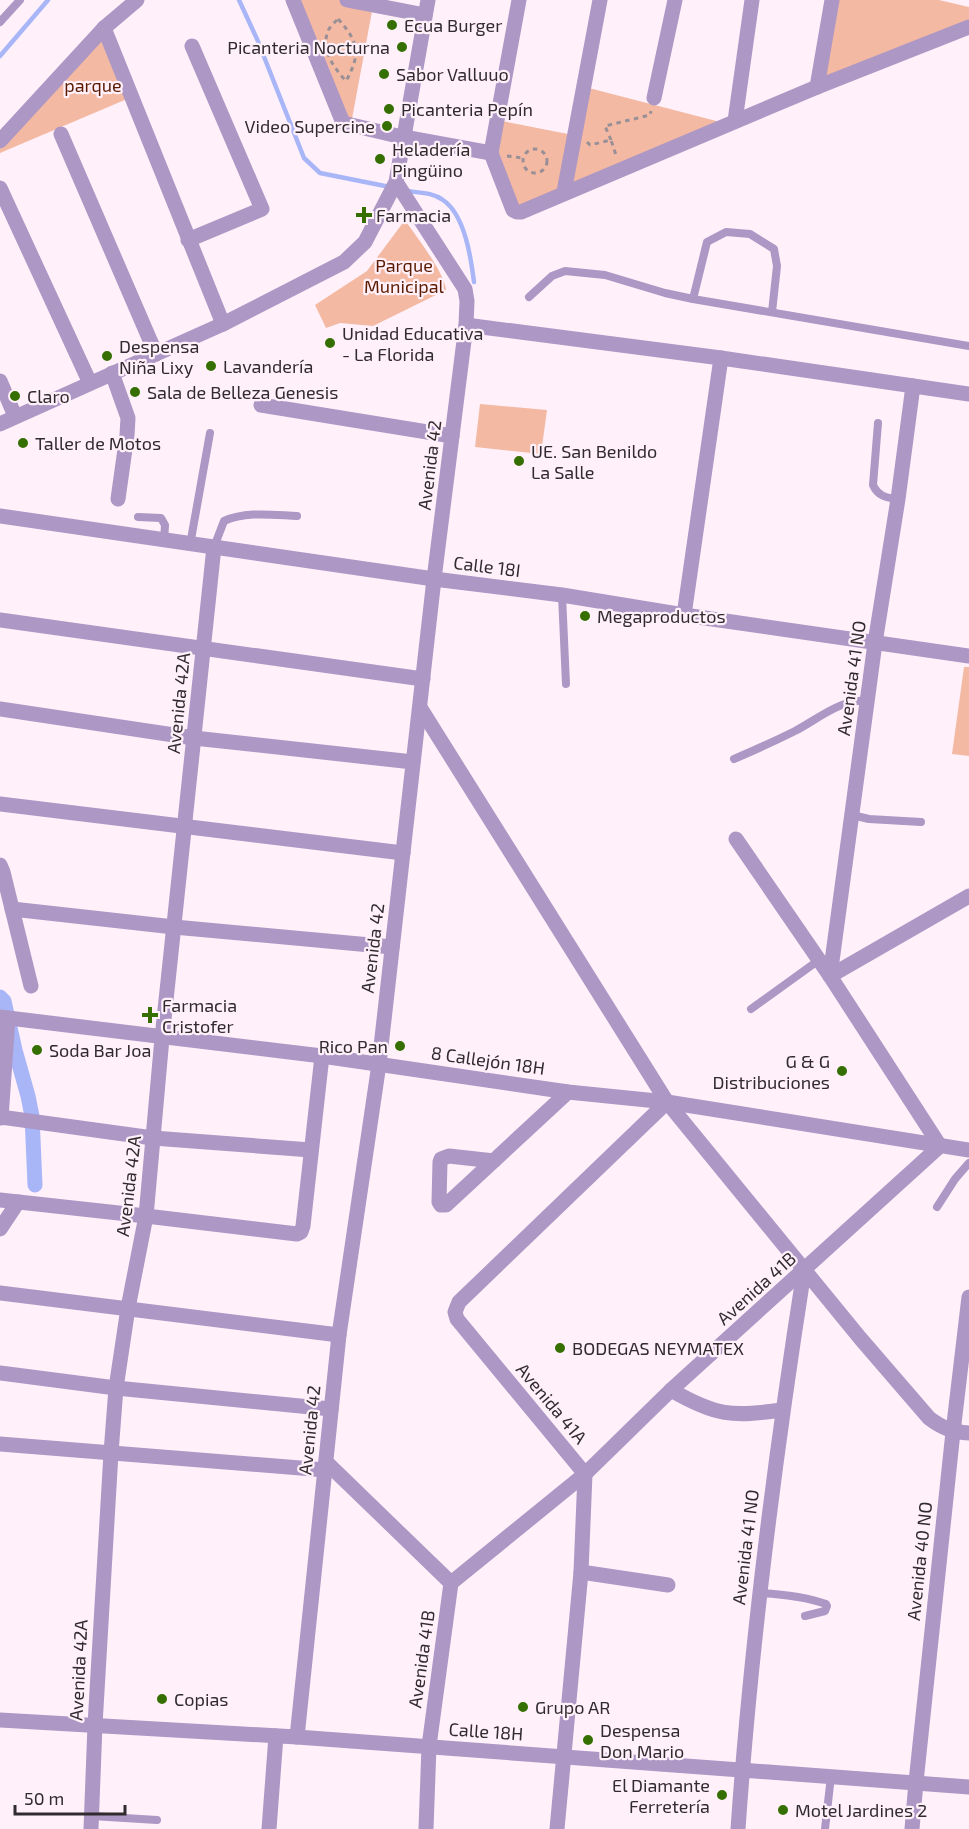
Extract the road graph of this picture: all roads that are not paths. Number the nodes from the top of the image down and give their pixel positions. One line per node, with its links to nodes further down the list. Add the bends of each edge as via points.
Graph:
1 (20, 0): 11 (lane)
2 (137, 0): 13 (street)
3 (293, 0): 19 (street, via 344,123)
4 (347, 0): 10 (street)
5 (519, 0): 21 (street)
6 (600, 0): 24 (street)
7 (675, 0): 16 (street)
8 (752, 0): 17 (street)
9 (832, 0): 15 (street)
10 (426, 7): 19 (street)
11 (0, 22)
12 (969, 27): 15 (street)
13 (104, 28): 20 (street); 25 (street)
14 (192, 46): 25 (street, via 262,209)
15 (817, 87): 17 (street)
16 (654, 98)
17 (735, 121): 24 (street)
18 (61, 134): 32 (street)
19 (405, 137): 21 (street); 22 (street)
20 (0, 141)
21 (491, 153): 24 (street, via 513,210 517,212)
22 (396, 182): 29 (street, via 365,242 344,262); 30 (street, Avenida 42, via 465,289)
23 (0, 188): 36 (street)
24 (564, 192)
25 (188, 240): 29 (street)
26 (529, 297): 27 (lane, via 552,276 565,271 605,275)
27 (693, 299): 28 (lane); 28 (lane, via 707,242 726,232 750,234 774,249 777,266)
28 (772, 312): 31 (lane)
29 (223, 324): 32 (street)
30 (466, 325): 33 (street); 44 (street, Avenida 42)
31 (969, 346)
32 (156, 354): 34 (street)
33 (721, 358): 37 (street); 55 (street)
34 (112, 373): 36 (street); 45 (street, via 128,418)
35 (0, 381): 40 (street)
36 (90, 383): 40 (street)
37 (913, 386): 38 (street); 46 (street, Avenida 41 NO)
38 (969, 394)
39 (261, 405): 44 (street)
40 (15, 416): 42 (street)
41 (878, 423): 46 (lane, via 873,484 880,495)
42 (0, 424)
43 (210, 433): 51 (lane)
44 (452, 436): 53 (street, Avenida 42)
45 (118, 499)
46 (898, 499): 57 (street, Avenida 41 NO)
47 (0, 516): 50 (street, Calle 18I)
48 (297, 516): 52 (lane, via 235,516 224,522)
49 (138, 517): 50 (lane, via 161,518 165,525)
50 (164, 541): 51 (street, Calle 18I)
51 (190, 545): 52 (street, Calle 18I)
52 (214, 548): 53 (street, Calle 18I); 58 (street, Avenida 42A)
53 (434, 579): 54 (street, Calle 18I); 60 (street, Avenida 42)
54 (562, 595): 55 (street, Calle 18I); 61 (lane)
55 (684, 615): 57 (street, Calle 18I)
56 (0, 620): 58 (street)
57 (875, 643): 59 (street, Calle 18I); 62 (street, Avenida 41 NO)
58 (203, 648): 60 (street); 65 (street, Avenida 42A)
59 (969, 656)
60 (423, 679): 64 (street, Avenida 42)
61 (566, 684)
62 (867, 701): 66 (lane, via 855,700 827,711); 69 (street, Avenida 41 NO)
63 (0, 709): 65 (street)
64 (421, 710): 67 (street, Avenida 42); 88 (street)
65 (194, 738): 67 (street); 71 (street, Avenida 42A)
66 (735, 759)
67 (413, 762): 73 (street, Avenida 42)
68 (0, 804): 71 (street)
69 (852, 815): 70 (lane); 80 (street, Avenida 41 NO)
70 (921, 822)
71 (185, 826): 73 (street); 77 (street, Avenida 42A)
72 (736, 839): 79 (street)
73 (403, 853): 78 (street, Avenida 42)
74 (0, 865): 76 (street)
75 (969, 896): 80 (street)
76 (12, 909): 77 (street); 81 (street)
77 (174, 927): 78 (street); 84 (street, Avenida 42A)
78 (392, 947): 86 (street, Avenida 42)
79 (819, 960): 80 (street); 82 (lane)
80 (830, 976): 91 (street)
81 (31, 986)
82 (751, 1009)
83 (4, 1018): 84 (street, 8 Callejón 18H); 89 (street)
84 (162, 1038): 85 (street, 8 Callejón 18H); 90 (street, Avenida 42A)
85 (322, 1056): 86 (street, 8 Callejón 18H); 92 (street)
86 (379, 1064): 87 (street, 8 Callejón 18H); 105 (street, Avenida 42)
87 (568, 1092): 88 (street, 8 Callejón 18H); 94 (street)
88 (667, 1102): 91 (street, 8 Callejón 18H); 101 (street); 116 (street, Avenida 41A, via 459,1302 455,1312)
89 (1, 1118): 90 (street)
90 (153, 1138): 92 (street); 99 (street, Avenida 42A)
91 (940, 1146): 93 (street, 8 Callejón 18H); 101 (street, Avenida 41B)
92 (311, 1150): 99 (street, via 303,1226 297,1234)
93 (969, 1150)
94 (495, 1161)
95 (969, 1163): 98 (lane)
96 (0, 1200): 97 (street)
97 (18, 1202): 99 (street); 100 (street)
98 (937, 1207)
99 (146, 1215): 104 (street, Avenida 42A)
100 (0, 1229)
101 (804, 1271): 108 (street, Avenida 41B); 110 (street, Avenida 41 NO); 111 (street, via 929,1418)
102 (0, 1293): 104 (street)
103 (969, 1297): 111 (street, Avenida 40 NO)
104 (128, 1308): 105 (street); 107 (street, Avenida 42A)
105 (339, 1335): 109 (street, Avenida 42)
106 (0, 1373): 107 (street)
107 (116, 1388): 109 (street); 114 (street, Avenida 42A)
108 (671, 1390): 110 (street, via 721,1413); 116 (street, Avenida 41B)
109 (330, 1409): 115 (street, Avenida 42)
110 (782, 1410): 120 (street, Avenida 41 NO)
111 (953, 1432): 112 (street); 130 (street, Avenida 40 NO)
112 (969, 1433)
113 (0, 1444): 114 (street)
114 (111, 1453): 115 (street); 123 (street, Avenida 42A)
115 (325, 1466): 118 (street); 125 (street, Avenida 42)
116 (585, 1474): 117 (street); 118 (street, Avenida 41B)
117 (581, 1572): 119 (street); 127 (street)
118 (451, 1583): 126 (street, Avenida 41B)
119 (668, 1584)
120 (759, 1593): 121 (lane, via 826,1604 825,1611); 128 (street, Avenida 41 NO)
121 (805, 1616)
122 (0, 1720): 123 (street, Calle 18H)
123 (95, 1725): 124 (street, Calle 18H); 133 (street, Avenida 42A)
124 (276, 1736): 125 (street, Calle 18H); 134 (street)
125 (297, 1737): 126 (street, Calle 18H)
126 (429, 1746): 127 (street, Calle 18H); 135 (street, Avenida 41B)
127 (563, 1756): 128 (street, Calle 18H); 136 (street)
128 (742, 1769): 129 (street, Calle 18H); 137 (street, Avenida 41 NO)
129 (831, 1775): 130 (street, Calle 18H); 138 (lane)
130 (916, 1782): 131 (street, Calle 18H); 139 (street, Avenida 40 NO)
131 (969, 1787)
132 (157, 1820): 133 (lane)
133 (91, 1822)
134 (269, 1829)
135 (426, 1829)
136 (557, 1829)
137 (738, 1829)
138 (825, 1829)
139 (912, 1829)

